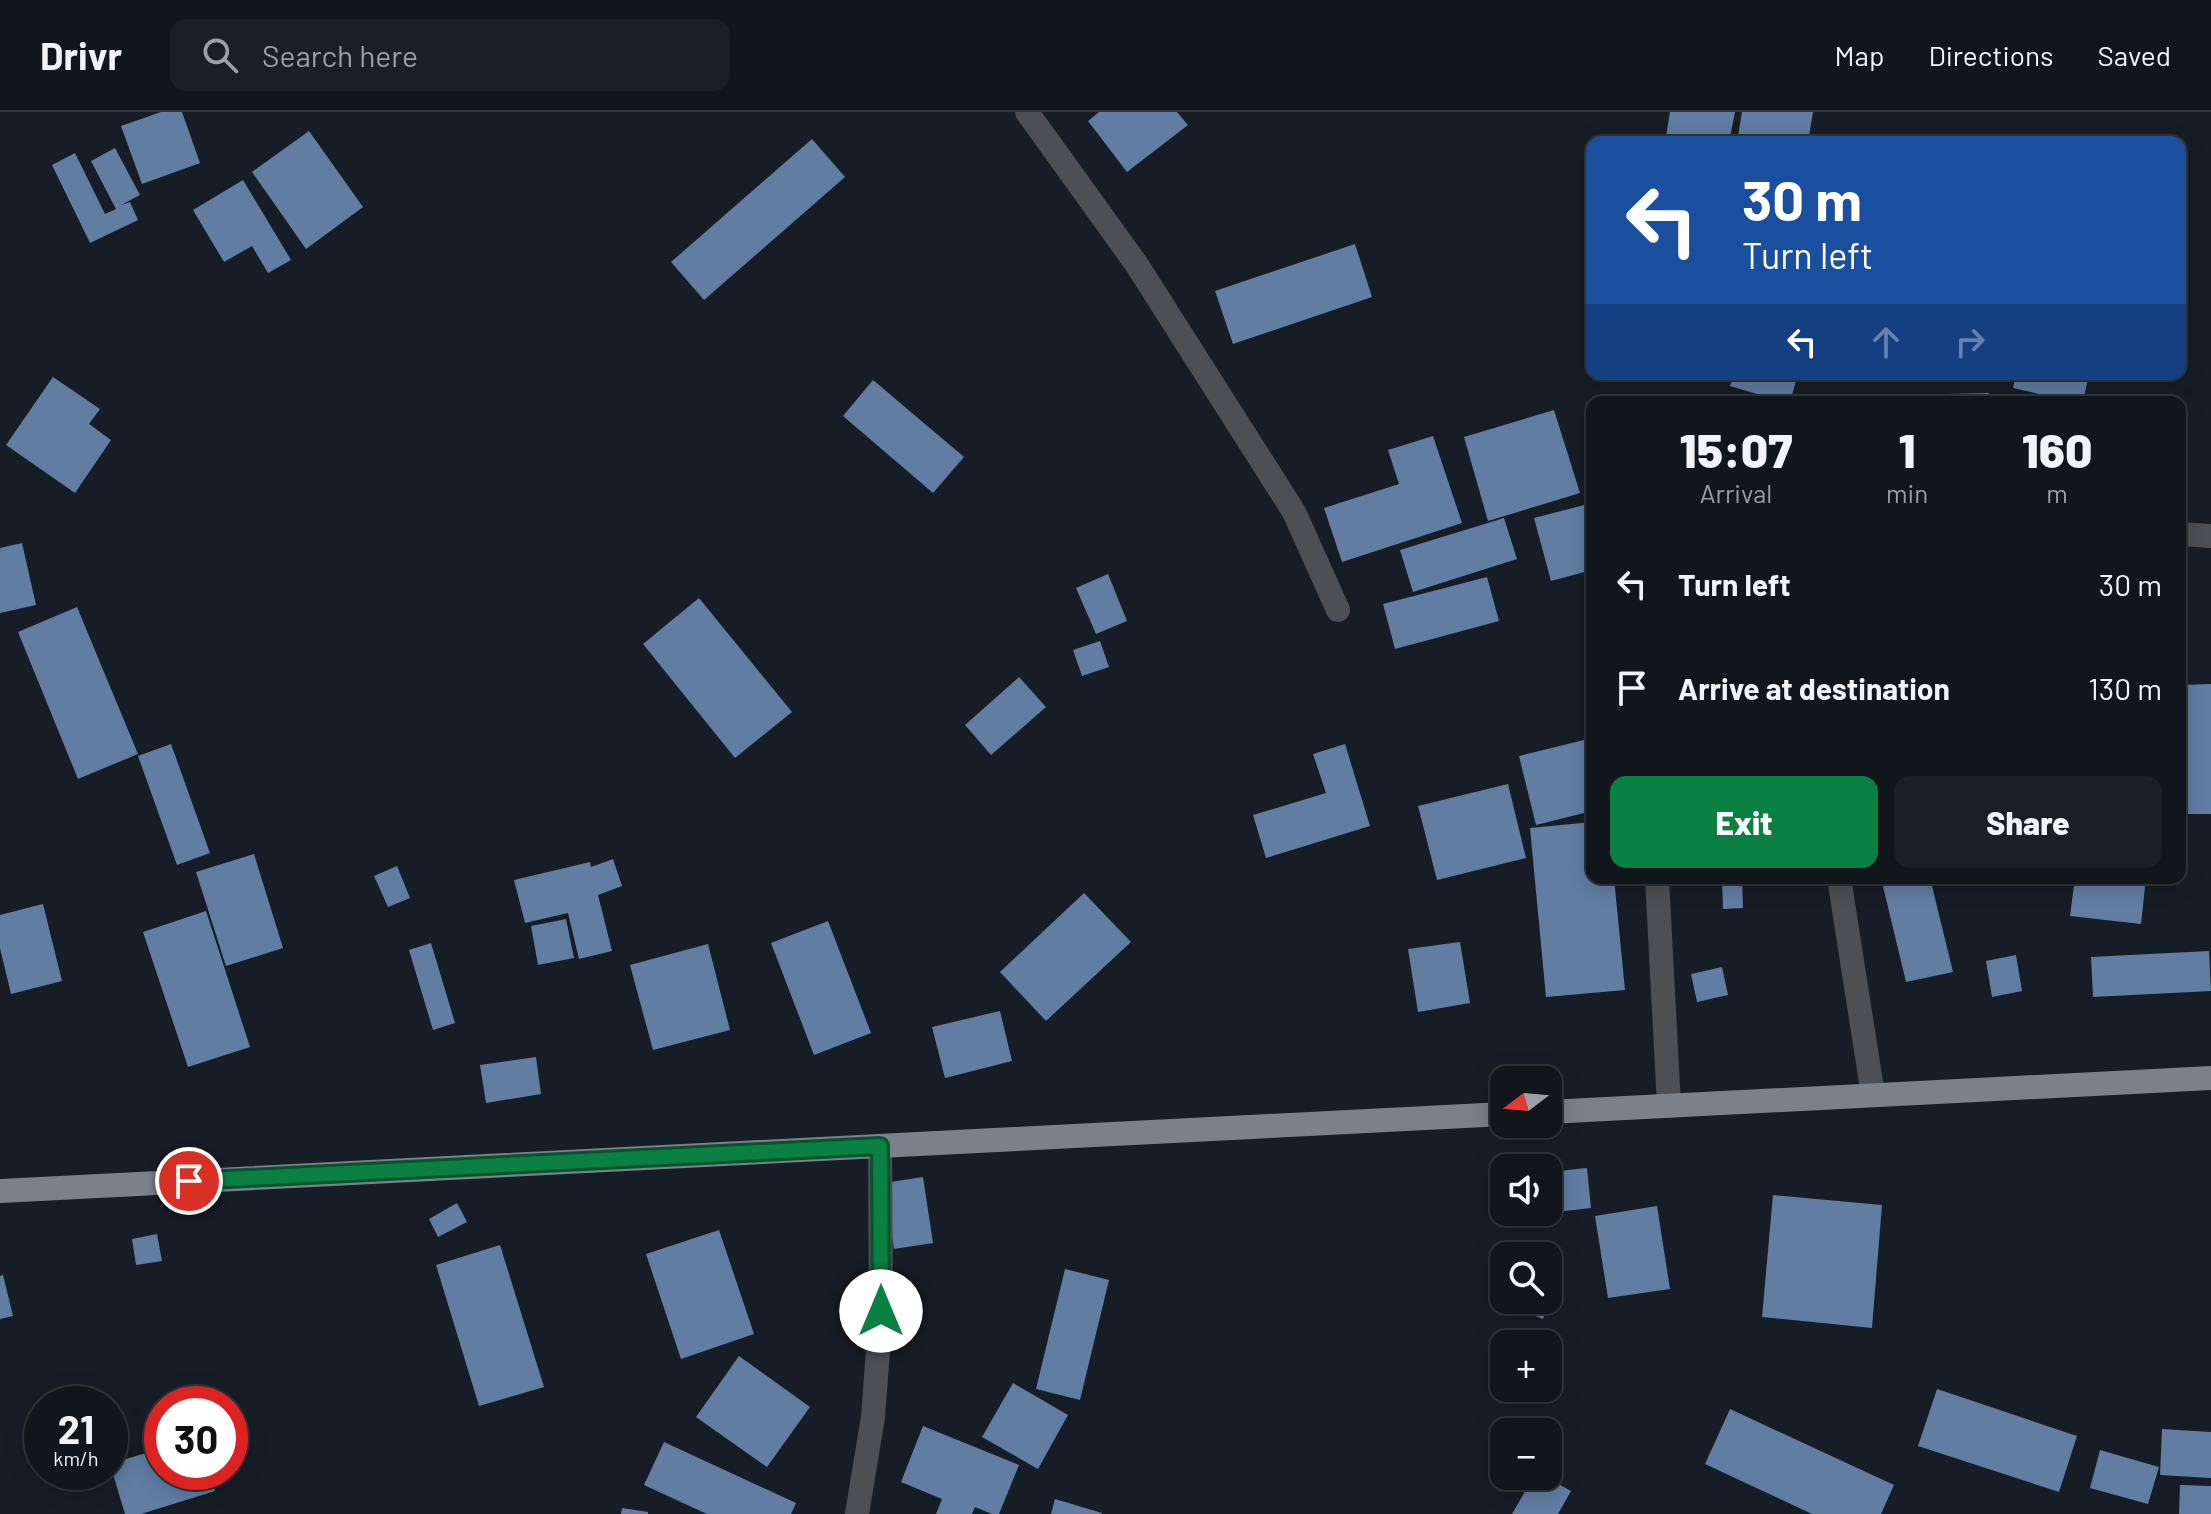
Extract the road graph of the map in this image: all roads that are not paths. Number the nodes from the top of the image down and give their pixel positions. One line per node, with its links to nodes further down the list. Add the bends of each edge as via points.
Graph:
1 (1027, 112): 4 (street, via 1137,265 1294,512)
2 (2186, 534): 3 (street)
3 (2211, 536)
4 (1338, 610)
5 (1657, 884): 9 (street)
6 (1840, 884): 8 (street)
7 (2211, 1078): 8 (main road)
8 (1873, 1095): 9 (main road)
9 (1669, 1106): 10 (main road)
10 (1562, 1111)
11 (1490, 1115): 12 (main road)
12 (880, 1146): 13 (main road); 14 (street, via 881,1311 873,1417)
13 (0, 1191)
14 (857, 1514)

